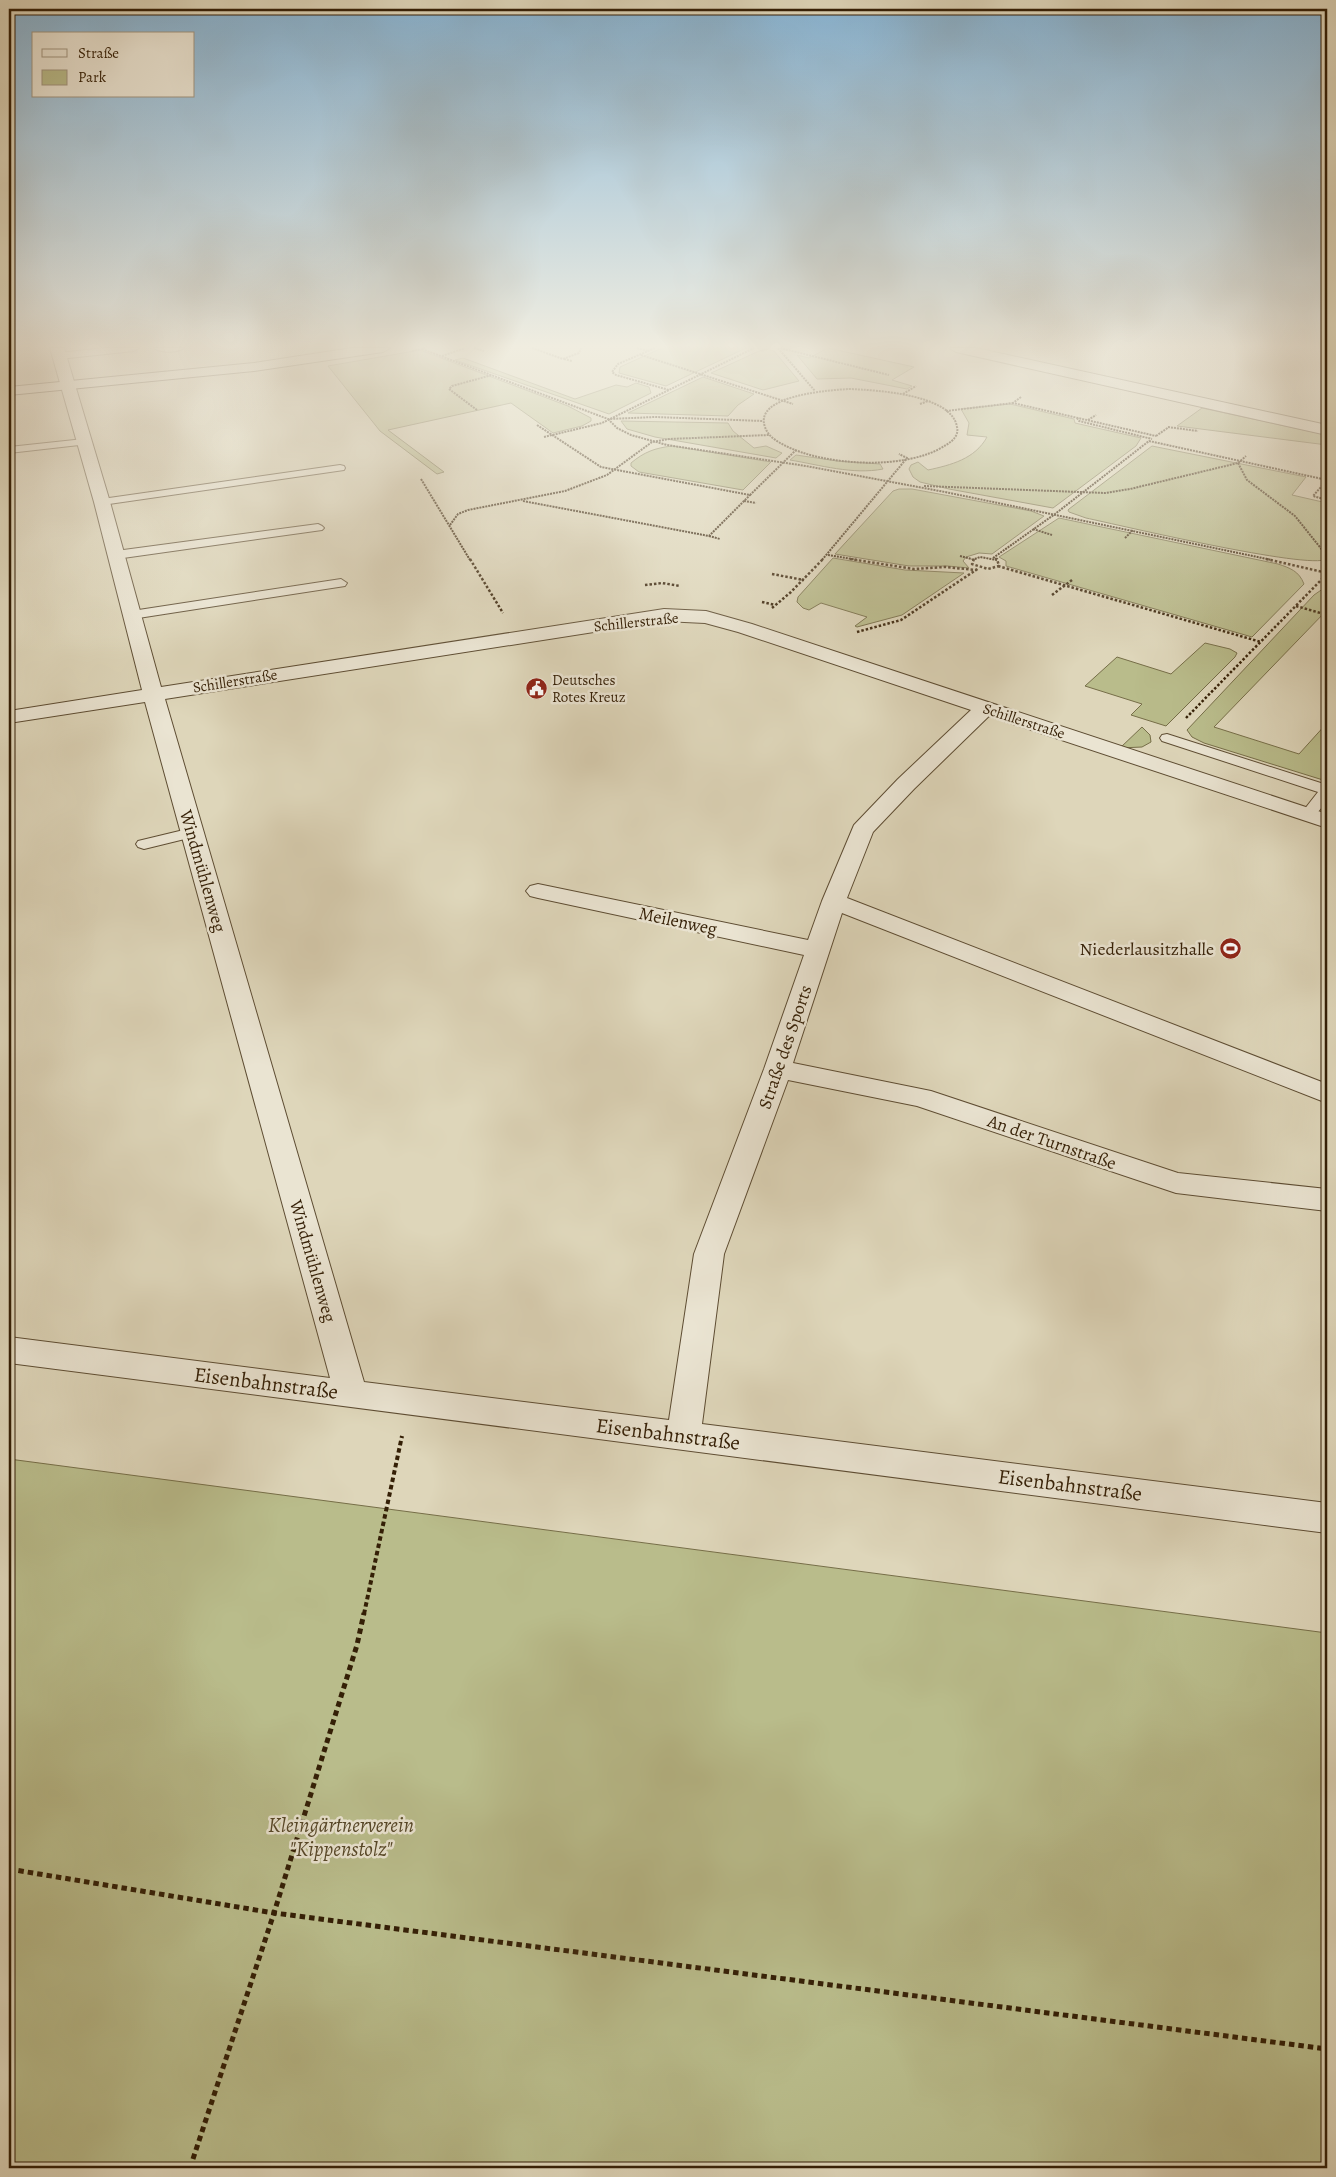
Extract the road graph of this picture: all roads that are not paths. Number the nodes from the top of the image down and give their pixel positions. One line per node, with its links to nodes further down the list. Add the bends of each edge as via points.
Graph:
1 (86, 450): 3 (street, Windmühlenweg)
2 (340, 468): 3 (lane)
3 (102, 502): 5 (street, Windmühlenweg)
4 (318, 528): 5 (lane)
5 (116, 555): 7 (street, Windmühlenweg)
6 (341, 583): 7 (lane)
7 (132, 615): 8 (street, Windmühlenweg)
8 (153, 694): 9 (street, Schillerstraße, via 664,615 706,617 745,628); 10 (street, Schillerstraße); 15 (street, Windmühlenweg)
9 (985, 708): 13 (street, Schillerstraße); 18 (street, Straße des Sports, via 862,830)
10 (9, 717)
11 (1167, 738): 12 (lane)
12 (1327, 791): 13 (lane)
13 (1308, 815): 14 (street, Schillerstraße)
14 (1327, 821)
15 (192, 833): 16 (lane); 24 (street, Windmühlenweg)
16 (144, 844)
17 (538, 891): 19 (street, Meilenweg)
18 (834, 901): 19 (street, Straße des Sports); 21 (street)
19 (818, 950): 20 (street, Straße des Sports)
20 (778, 1069): 22 (street, An der Turnstraße, via 921,1098 1176,1183); 25 (street, Straße des Sports, via 710,1254)
21 (1327, 1094)
22 (1327, 1200)
23 (9, 1350): 24 (street, Eisenbahnstraße)
24 (351, 1394): 25 (street, Eisenbahnstraße)
25 (684, 1436): 26 (street, Eisenbahnstraße)
26 (1327, 1518)

